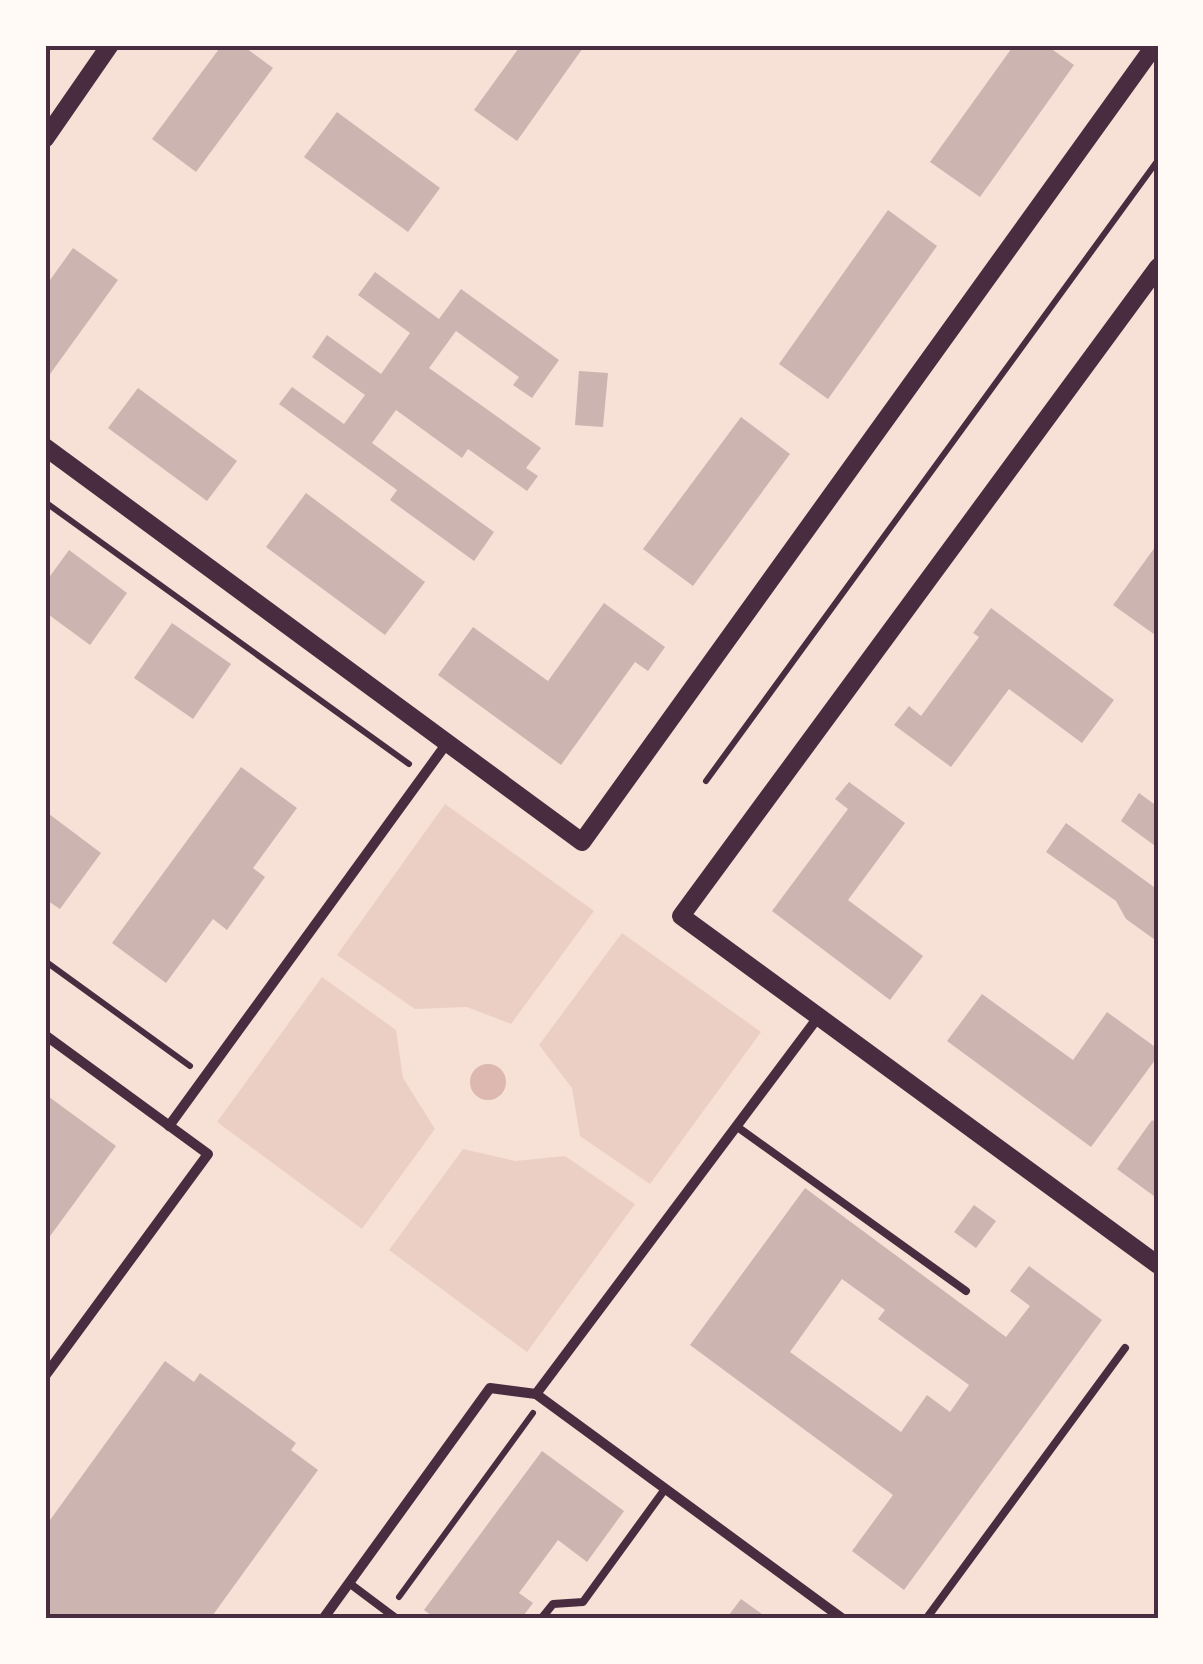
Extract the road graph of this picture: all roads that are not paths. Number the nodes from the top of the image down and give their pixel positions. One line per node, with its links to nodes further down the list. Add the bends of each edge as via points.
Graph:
1 (110, 45): 3 (street)
2 (1155, 45): 6 (street, via 582,842)
3 (45, 139)
4 (1158, 267): 7 (street, via 681,916)
5 (45, 448): 6 (street)
6 (447, 744): 9 (street)
7 (819, 1016): 10 (street); 11 (street)
8 (46, 1038): 9 (street)
9 (168, 1126): 14 (street, via 208,1154)
10 (736, 1126): 12 (lane); 15 (street)
11 (1158, 1266)
12 (966, 1292)
13 (1125, 1348): 22 (lane)
14 (46, 1372)
15 (539, 1397): 16 (street); 17 (street, via 490,1388)
16 (664, 1489): 20 (lane, via 583,1602 552,1604); 21 (street)
17 (349, 1583): 18 (street); 19 (lane)
18 (322, 1619)
19 (397, 1619)
20 (541, 1619)
21 (843, 1619)
22 (926, 1619)

